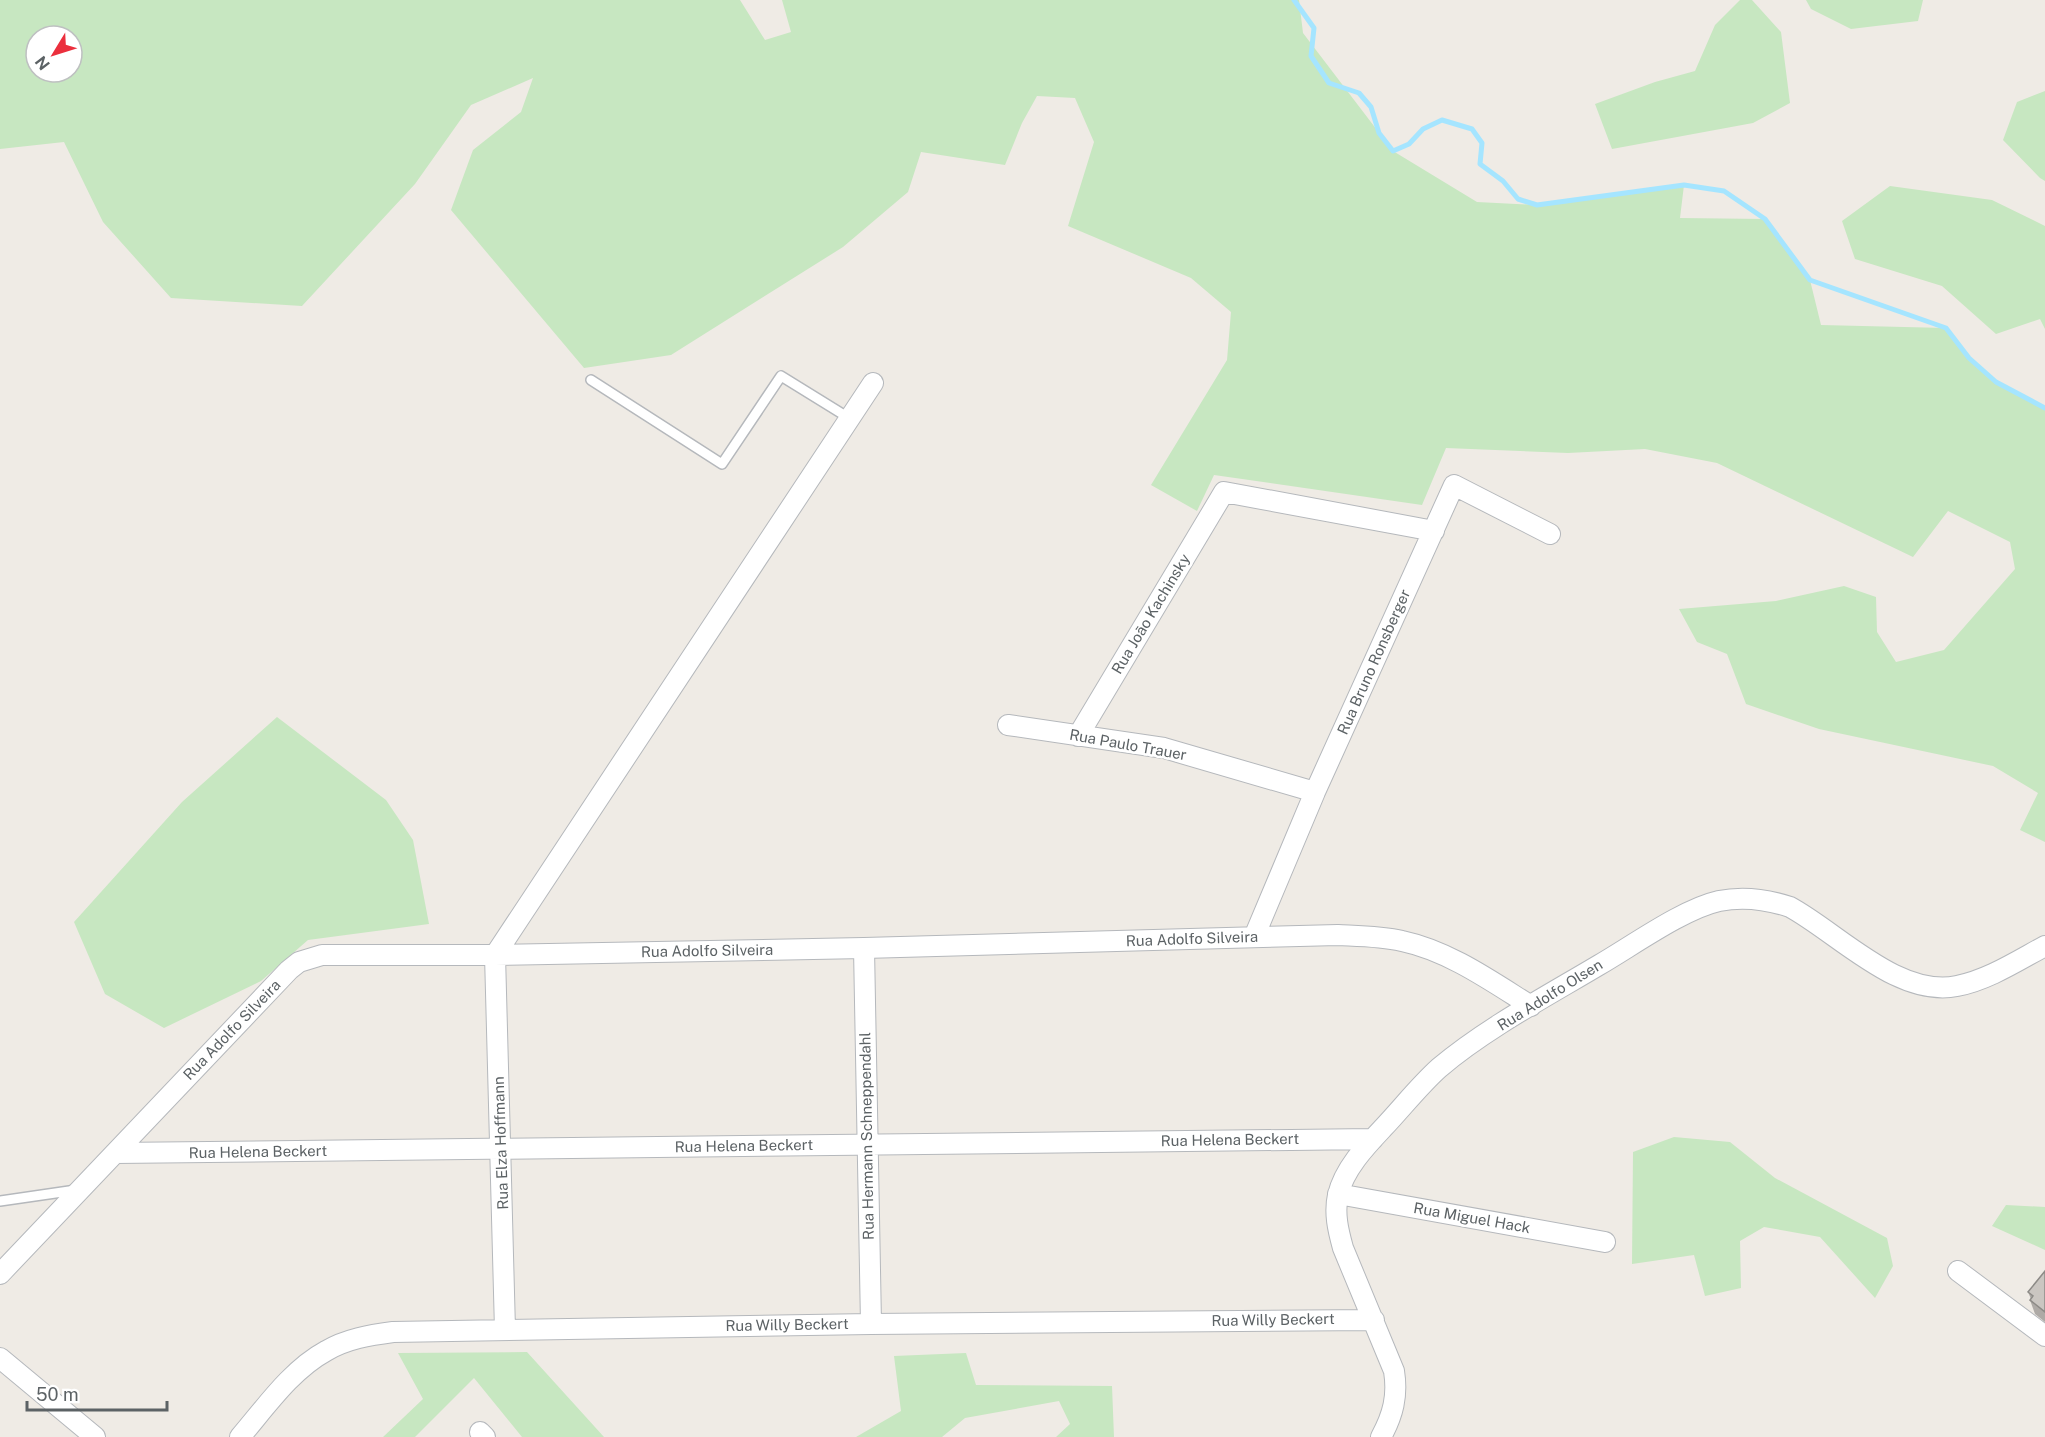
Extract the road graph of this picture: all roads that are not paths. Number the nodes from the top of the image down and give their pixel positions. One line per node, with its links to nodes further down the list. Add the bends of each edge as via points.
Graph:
1 (591, 380): 3 (lane, via 722,464 781,376)
2 (873, 382): 3 (street)
3 (849, 418): 12 (street)
4 (1434, 531): 5 (street, Rua Bruno Ronsberger, via 1454,485); 7 (street, Rua João Kachinsky, via 1224,492); 8 (street, Rua Bruno Ronsberger)
5 (1550, 534)
6 (1008, 725): 7 (street, Rua Paulo Trauer)
7 (1078, 736): 8 (street, Rua Paulo Trauer, via 1164,748)
8 (1315, 792): 9 (street, Rua Bruno Ronsberger)
9 (1254, 937): 11 (street, Rua Adolfo Silveira); 13 (street, Rua Adolfo Silveira, via 1338,935 1402,941 1462,964)
10 (2045, 946): 13 (street, Rua Adolfo Olsen, via 1966,983 1940,988 1922,986 1879,966 1790,907 1754,898 1732,899 1698,908)
11 (864, 948): 12 (street, Rua Adolfo Silveira); 15 (street, Rua Hermann Schneppendahl)
12 (495, 955): 16 (street, Rua Elza Hoffmann); 17 (street, Rua Adolfo Silveira, via 340,954 299,962)
13 (1531, 1006): 14 (street, Rua Adolfo Olsen, via 1437,1070)
14 (1373, 1139): 15 (street, Rua Helena Beckert); 19 (street, Rua Adolfo Olsen)
15 (867, 1145): 16 (street, Rua Helena Beckert); 25 (street, Rua Hermann Schneppendahl)
16 (501, 1149): 17 (street, Rua Helena Beckert); 26 (street, Rua Elza Hoffmann)
17 (115, 1154): 18 (street, Rua Adolfo Silveira)
18 (81, 1189): 20 (lane); 23 (street, Rua Adolfo Silveira)
19 (1338, 1194): 21 (street, Rua Miguel Hack); 24 (street, Rua Adolfo Olsen, via 1336,1215 1343,1248)
20 (0, 1201)
21 (1605, 1242)
22 (1958, 1271): 27 (street)
23 (0, 1274)
24 (1374, 1320): 25 (street, Rua Willy Beckert); 31 (street, Rua Adolfo Olsen, via 1397,1388 1390,1420)
25 (871, 1324): 26 (street, Rua Willy Beckert)
26 (505, 1330): 30 (street, Rua Willy Beckert, via 393,1332 348,1341 307,1364)
27 (2045, 1336)
28 (0, 1358): 29 (street)
29 (95, 1437)
30 (240, 1437)
31 (1381, 1437)

